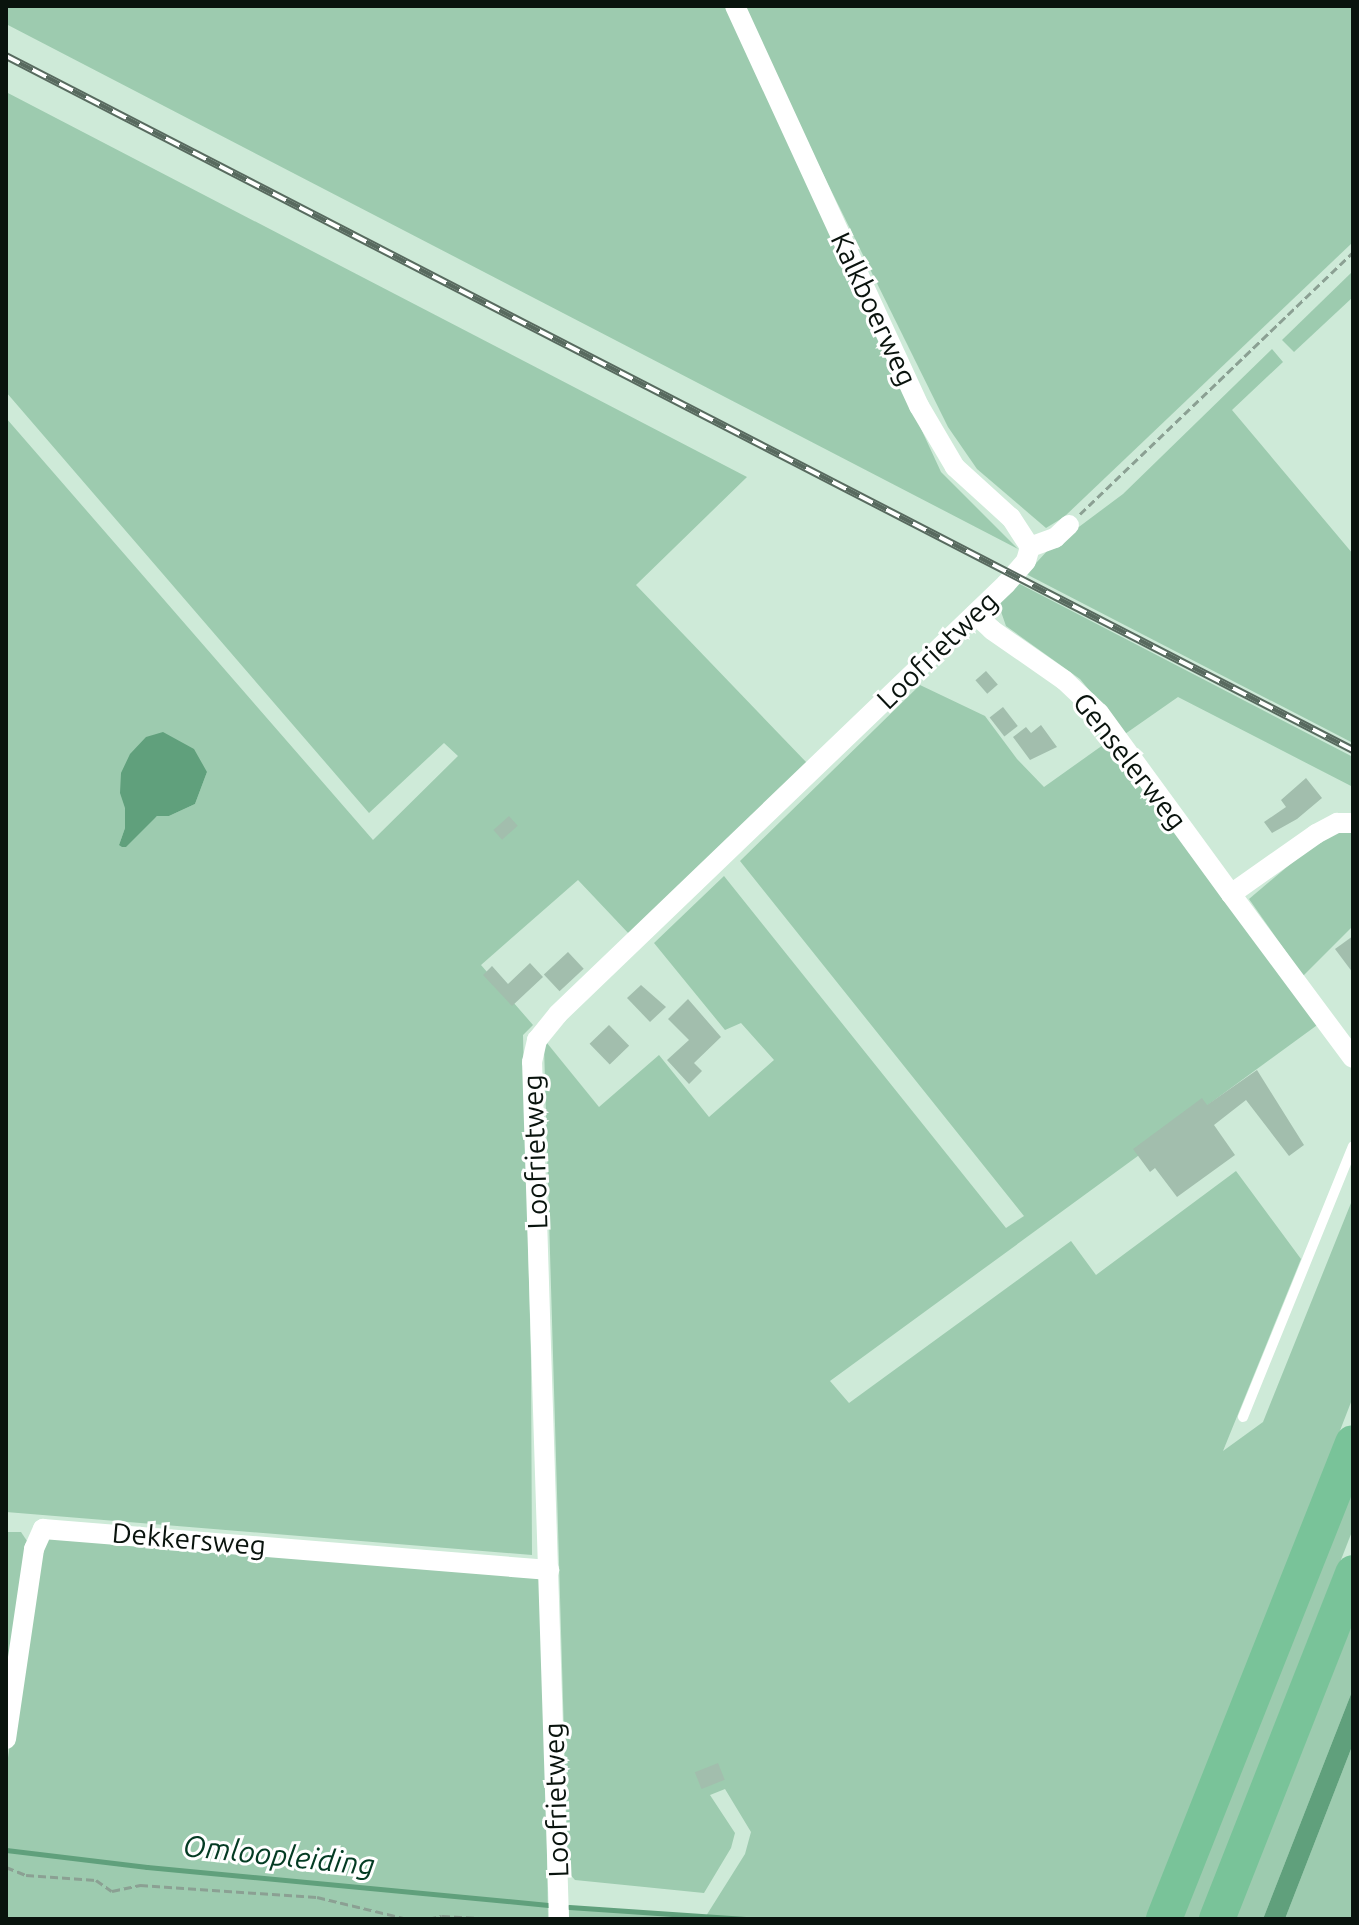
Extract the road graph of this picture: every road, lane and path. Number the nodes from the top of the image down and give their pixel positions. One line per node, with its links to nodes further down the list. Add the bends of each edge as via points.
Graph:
1 (735, 6): 4 (street, Kalkboerweg, via 919,406 955,467 1011,518)
2 (1353, 252): 3 (path)
3 (1069, 525): 4 (street, via 1055,538)
4 (1030, 547): 5 (street, Loofrietweg, via 1026,561)
5 (975, 614): 7 (street, Genselerweg, via 1099,713); 12 (street, Loofrietweg, via 537,1040 532,1062)
6 (1353, 823): 7 (street, via 1337,823 1316,834)
7 (1231, 894): 8 (street, Genselerweg)
8 (1353, 1058)
9 (1353, 1146): 10 (lane)
10 (1243, 1417)
11 (1353, 1443): 20 (highway)
12 (549, 1570): 14 (street, Dekkersweg, via 43,1529 34,1549); 19 (street, Loofrietweg)
13 (1353, 1573): 21 (highway)
14 (6, 1739)
15 (6, 1867): 16 (path, via 26,1875 96,1880 112,1891 140,1885 317,1897)
16 (408, 1919)
17 (428, 1919): 18 (path)
18 (498, 1919)
19 (559, 1919)
20 (1164, 1919)
21 (1217, 1919)

